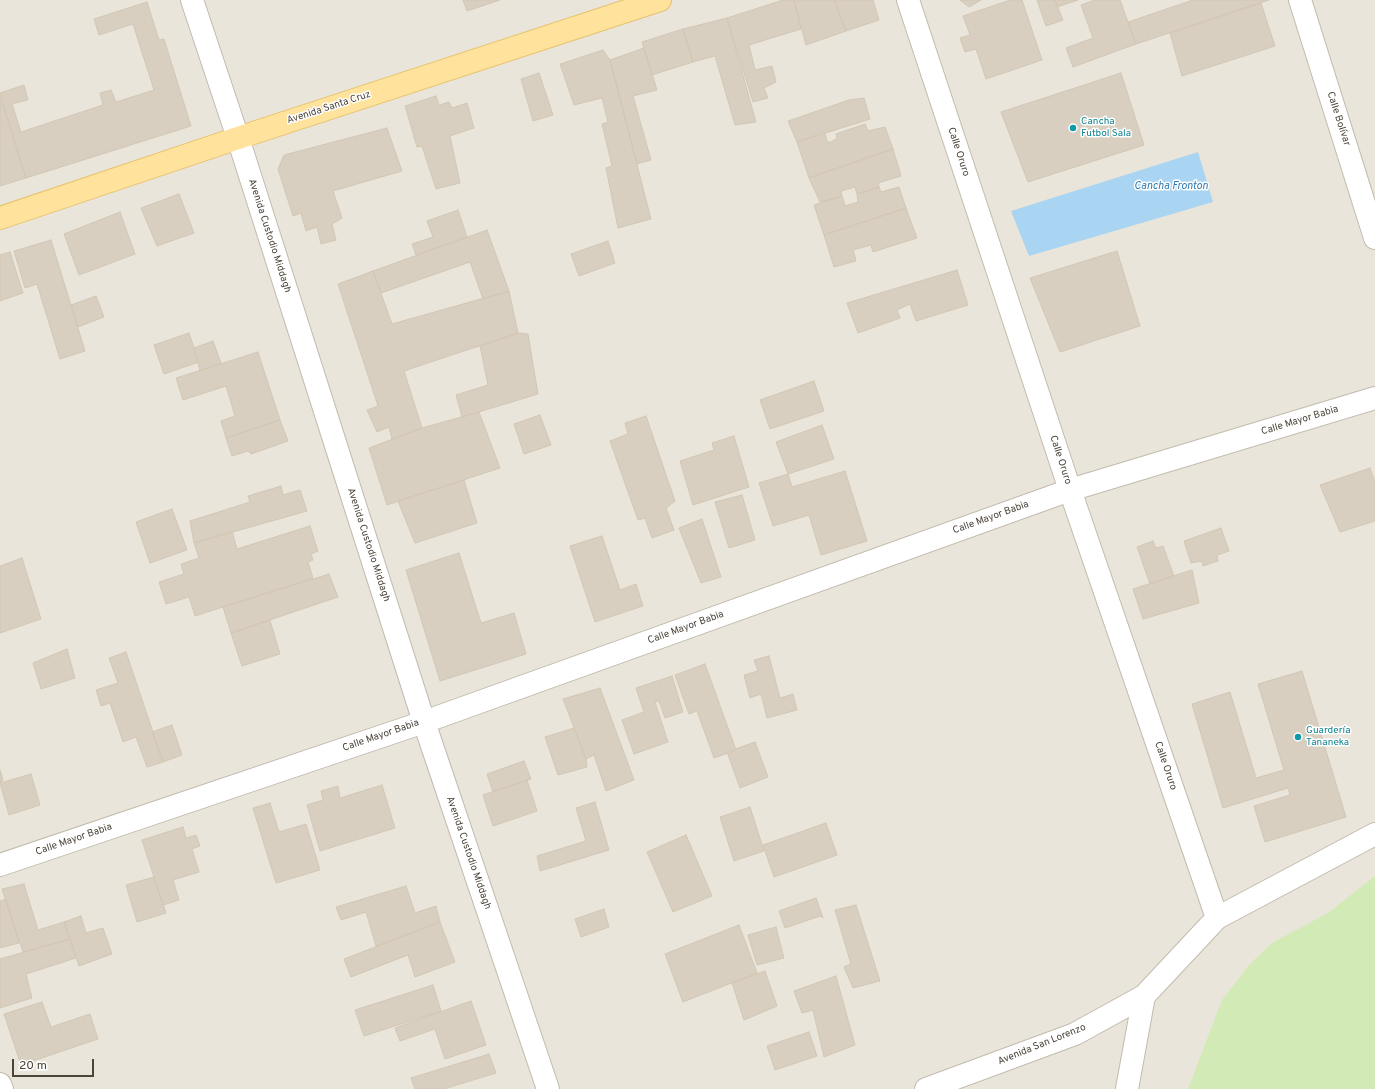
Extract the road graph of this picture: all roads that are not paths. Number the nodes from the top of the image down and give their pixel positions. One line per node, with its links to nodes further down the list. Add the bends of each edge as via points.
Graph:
1 (192, 0): 5 (street, Avenida Custodio Middagh)
2 (660, 0): 5 (main road, Avenida Santa Cruz)
3 (908, 0): 9 (street, Calle Oruro)
4 (1300, 0): 7 (street, Calle Bolívar)
5 (238, 138): 6 (main road, Avenida Santa Cruz); 10 (street, Avenida Custodio Middagh)
6 (0, 218)
7 (1375, 238)
8 (1375, 398): 9 (street, Calle Mayor Babia)
9 (1070, 490): 10 (street, Calle Mayor Babia); 13 (street, Calle Oruro)
10 (424, 722): 12 (street, Calle Mayor Babia); 17 (street, Avenida Custodio Middagh)
11 (1375, 834): 13 (street, Avenida San Lorenzo)
12 (0, 865)
13 (1217, 918): 14 (street, Avenida San Lorenzo)
14 (1144, 996): 18 (street, Avenida San Lorenzo, via 1075,1034); 19 (street)
15 (0, 1084): 16 (street)
16 (2, 1089)
17 (548, 1089)
18 (926, 1089)
19 (1127, 1089)

